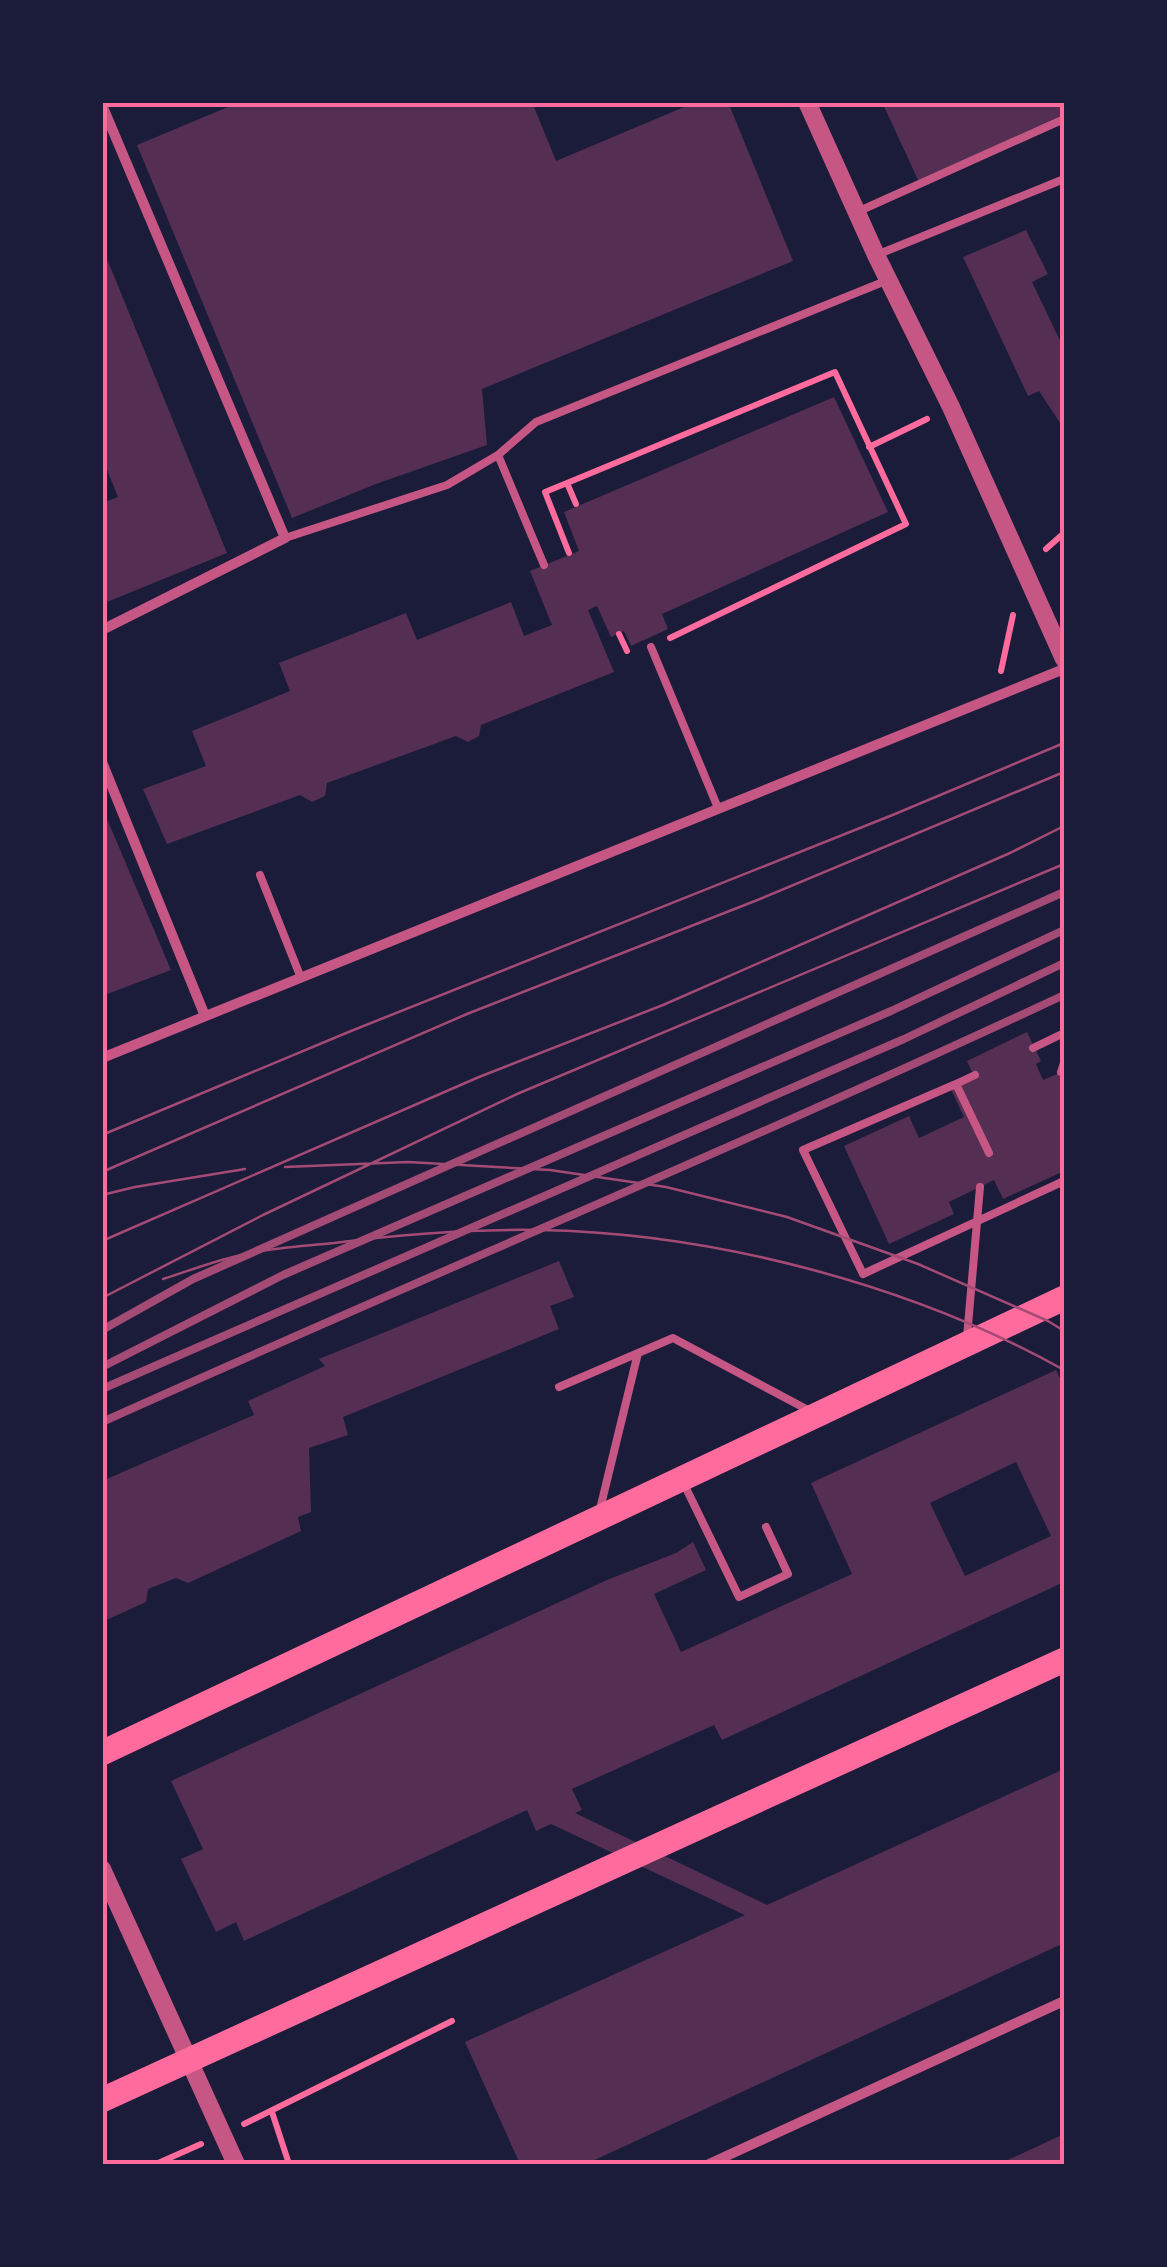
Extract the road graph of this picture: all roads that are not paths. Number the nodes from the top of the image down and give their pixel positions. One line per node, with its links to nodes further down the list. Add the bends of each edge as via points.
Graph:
1 (807, 102): 5 (street)
2 (102, 105): 9 (street)
3 (1064, 119): 5 (lane)
4 (1064, 179): 6 (lane)
5 (857, 212): 6 (street)
6 (876, 256): 7 (street)
7 (888, 280): 8 (lane, via 536,422); 13 (street)
8 (498, 455): 9 (lane, via 447,486); 10 (lane)
9 (285, 538): 11 (street)
10 (544, 565)
11 (102, 630)
12 (651, 647): 16 (lane)
13 (1064, 659)
14 (1064, 669): 16 (street)
15 (102, 762): 19 (street)
16 (718, 808): 18 (street)
17 (260, 875): 18 (lane)
18 (300, 978): 19 (street)
19 (205, 1016): 22 (street)
20 (1064, 1033): 21 (lane)
21 (1032, 1048)
22 (102, 1058)
23 (975, 1075): 24 (lane)
24 (956, 1084): 25 (lane); 28 (lane, via 802,1150 862,1274)
25 (990, 1154)
26 (1064, 1181): 28 (lane)
27 (980, 1187): 28 (lane)
28 (977, 1223): 30 (lane)
29 (1064, 1298): 30 (main road)
30 (967, 1344): 33 (main road)
31 (638, 1353): 32 (lane); 33 (lane, via 672,1338); 35 (lane)
32 (558, 1387)
33 (818, 1415): 34 (main road)
34 (682, 1480): 35 (main road); 36 (lane, via 739,1597 788,1574)
35 (597, 1520): 38 (main road)
36 (766, 1526)
37 (1064, 1660): 41 (main road)
38 (102, 1753)
39 (102, 1869): 41 (street)
40 (1064, 2001): 44 (street)
41 (189, 2060): 42 (main road); 43 (street)
42 (102, 2100)
43 (236, 2164)
44 (709, 2164)

